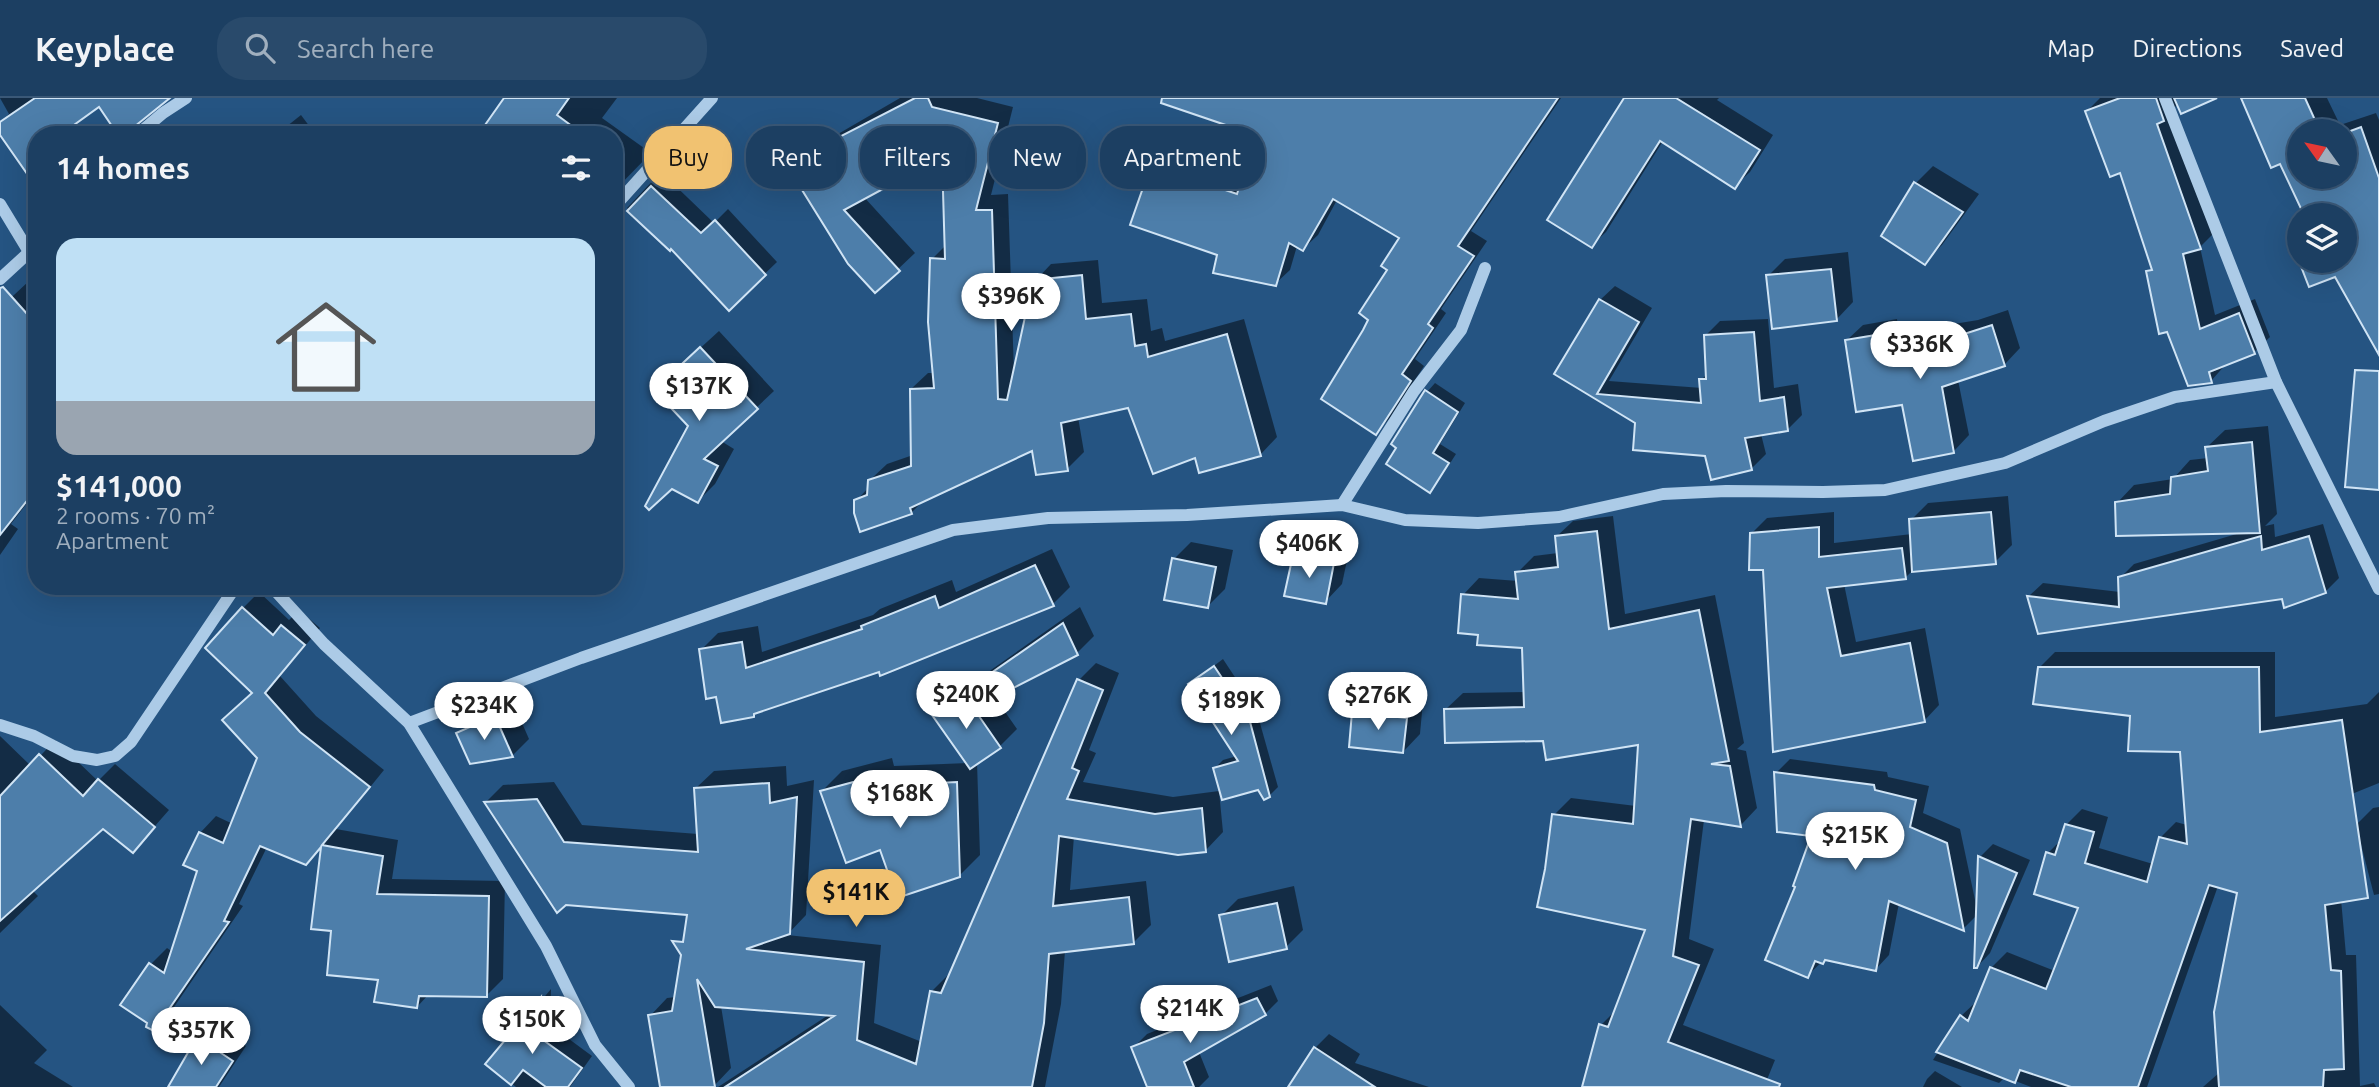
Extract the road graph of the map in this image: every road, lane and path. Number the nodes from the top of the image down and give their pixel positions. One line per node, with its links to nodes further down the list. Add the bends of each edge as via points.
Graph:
1 (186, 98): 4 (street)
2 (712, 98): 5 (street)
3 (2165, 98): 11 (street)
4 (148, 126)
5 (623, 197)
6 (0, 204): 7 (street)
7 (28, 242)
8 (28, 254): 10 (street)
9 (1485, 268): 12 (street, via 1461,330 1414,391)
10 (0, 279)
11 (2276, 382): 12 (street, via 2175,397 2005,463 1885,490 1663,494 1559,517 1478,523 1405,520); 13 (street)
12 (1342, 505): 16 (street, via 1048,518 953,530 581,658)
13 (2379, 589)
14 (230, 595): 17 (street, via 131,742 116,756 97,760 73,756)
15 (279, 595): 16 (street)
16 (409, 723): 18 (street, via 546,946 595,1045)
17 (0, 725)
18 (629, 1087)

